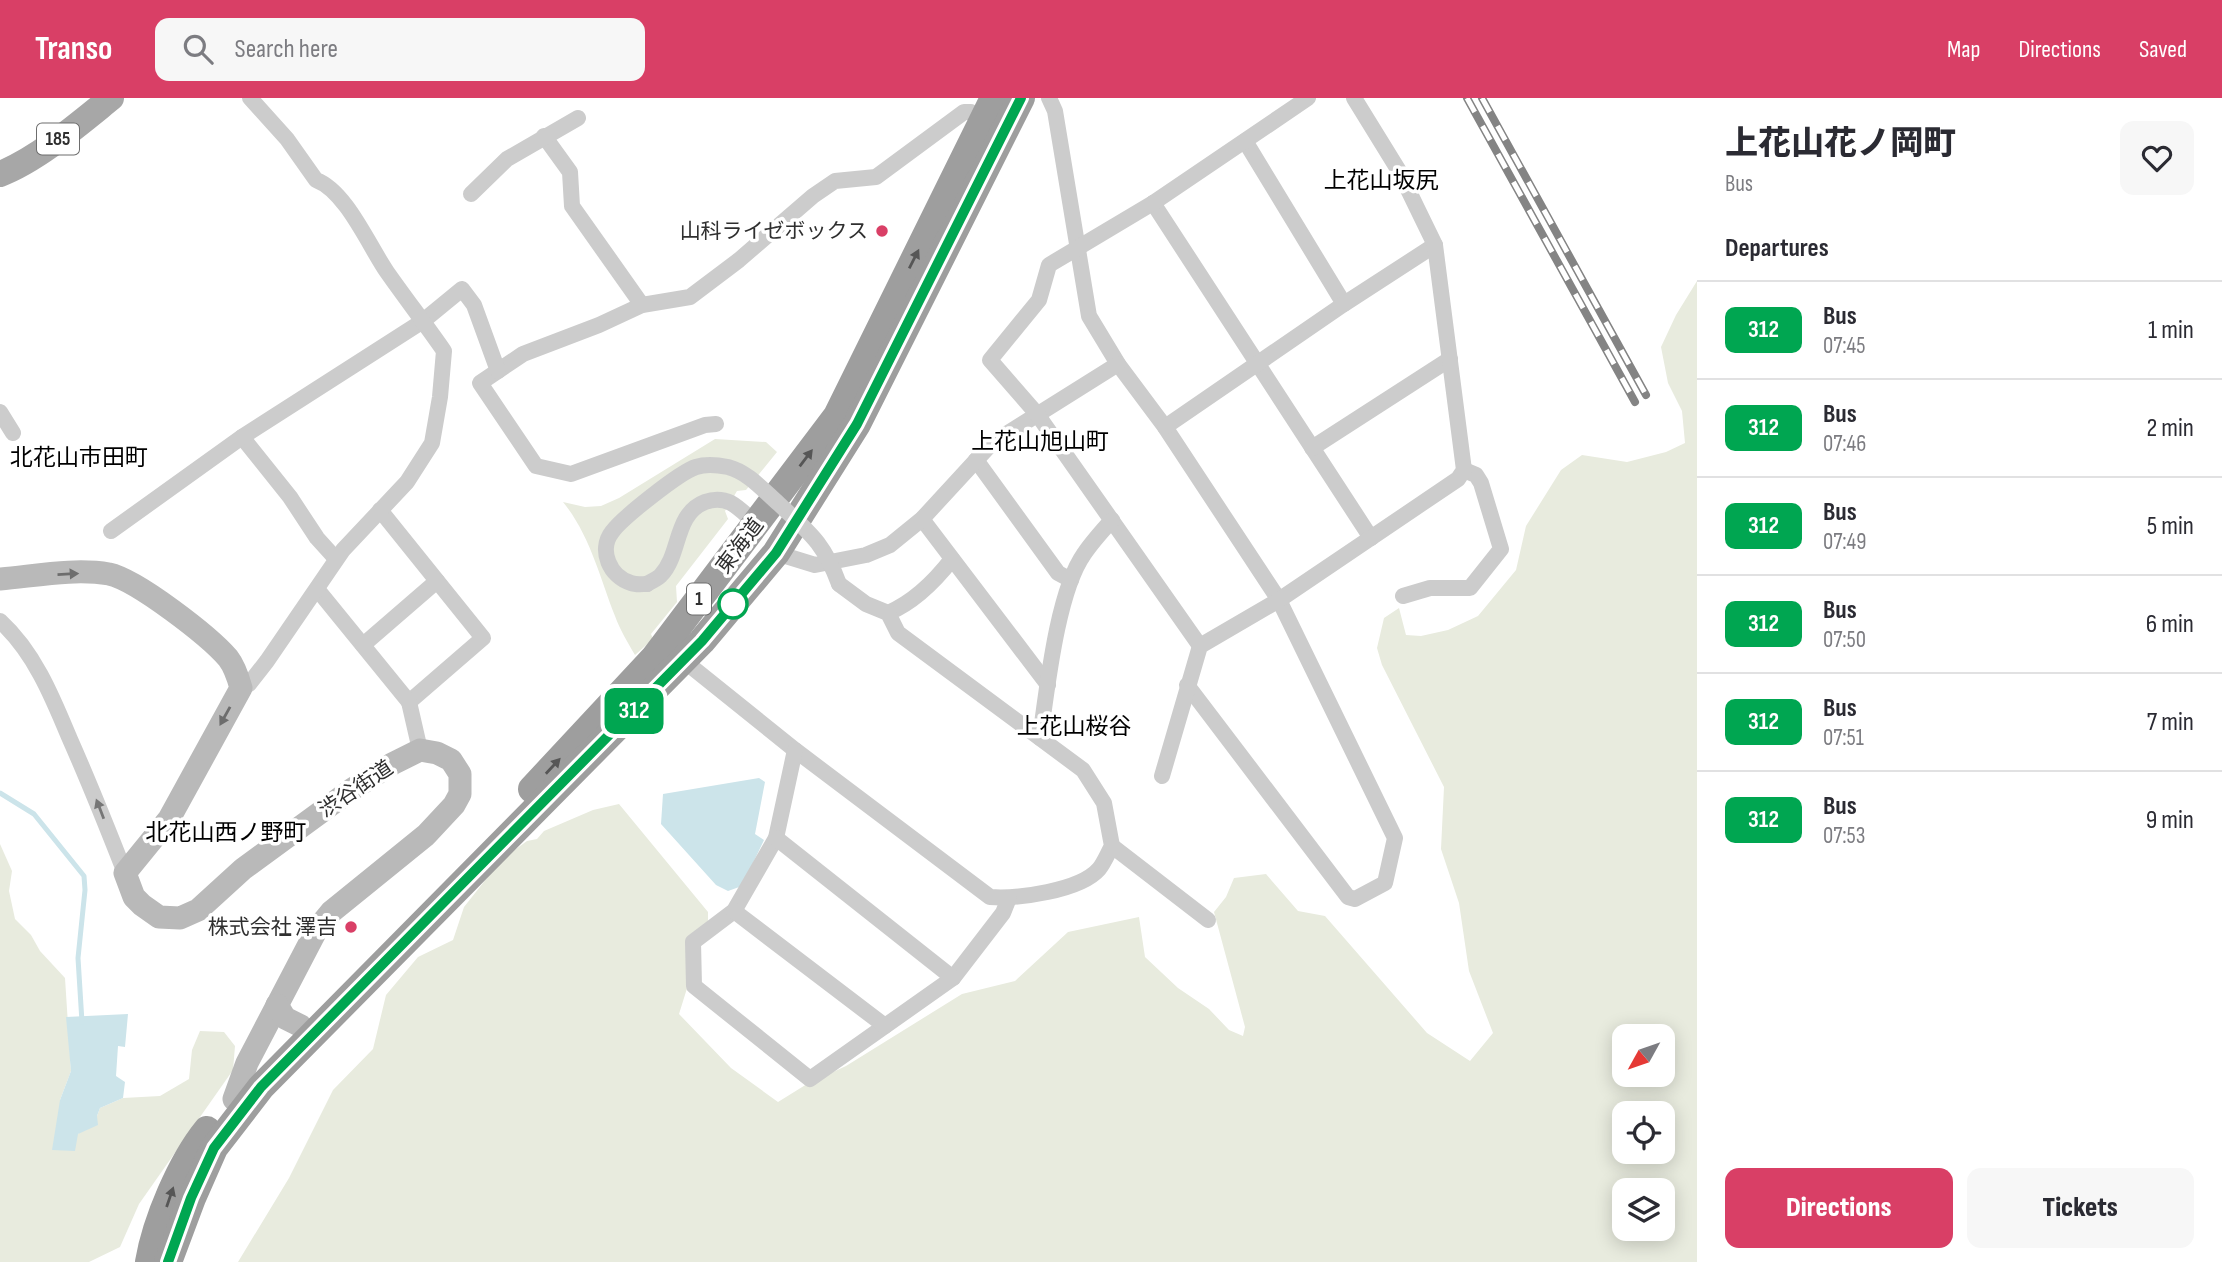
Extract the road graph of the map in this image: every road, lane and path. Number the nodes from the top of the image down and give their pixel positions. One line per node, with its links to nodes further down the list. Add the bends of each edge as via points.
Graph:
1 (111, 98): 11 (main road, 185, via 69,131)
2 (250, 98): 18 (street, via 316,180 338,197)
3 (1021, 98): 38 (highway, 東海道 / 1, via 857,424)
4 (1049, 98): 15 (street)
5 (1308, 98): 10 (street)
6 (1354, 98): 14 (street, via 1399,171)
7 (989, 109): 17 (street, via 964,112 876,177 835,181 690,297); 35 (highway, 東海道 / 1, one-way to 7, via 837,416)
8 (578, 118): 9 (street)
9 (544, 136): 12 (street, via 507,159); 17 (street, via 570,172 572,206)
10 (1245, 141): 13 (street); 16 (street)
11 (0, 174)
12 (471, 194)
13 (1153, 203): 15 (street); 20 (street)
14 (1435, 245): 16 (street); 19 (street)
15 (1078, 249): 21 (street, via 1089,316); 24 (street, via 1049,265 1039,300 990,360)
16 (1344, 304): 20 (street)
17 (642, 305): 22 (street, via 523,354)
18 (423, 321): 22 (street, via 462,289 474,305); 28 (street); 32 (street, via 444,351 432,443 407,482)
19 (1450, 359): 29 (street); 31 (street)
20 (1257, 363): 26 (street); 29 (street)
21 (1118, 364): 24 (street); 26 (street)
22 (498, 372): 25 (street, via 480,383 536,466 571,474)
23 (0, 412): 27 (street)
24 (1037, 414): 30 (street, via 992,443); 34 (street)
25 (716, 424)
26 (1165, 427): 46 (street)
27 (13, 433)
28 (242, 437): 36 (street); 39 (street)
29 (1312, 448): 37 (street)
30 (976, 460): 33 (street); 42 (street, via 1058,573)
31 (1464, 470): 37 (street, via 1458,479); 45 (street, via 1481,483 1501,549 1470,587 1430,588)
32 (380, 510): 39 (street); 43 (street)
33 (922, 519): 38 (street, via 890,545 866,555 815,565); 40 (street)
34 (1112, 520): 42 (street, via 1083,555); 50 (street)
35 (757, 524): 47 (street, bridge, via 730,502 714,499 691,510 661,576 647,584 632,583 618,577 610,566 607,543 612,531 666,484 699,466 730,467 811,534 824,548 839,584); 68 (highway, 東海道 / 1, one-way to 35, via 655,657)
36 (111, 531)
37 (1371, 538): 46 (street)
38 (776, 553): 51 (highway, 東海道 / 1)
39 (336, 559): 44 (street)
40 (952, 559): 47 (street, via 936,579); 52 (street)
41 (0, 579): 54 (main road, one-way to 54, via 76,573 109,574 127,581 164,604 227,658)
42 (1071, 580): 52 (street)
43 (437, 581): 49 (street); 55 (street, via 483,638)
44 (317, 589): 49 (street); 54 (street, via 249,684)
45 (1403, 596)
46 (1279, 600): 50 (street); 53 (street, via 1395,838 1385,883 1355,899 1348,897)
47 (888, 613): 56 (street, via 898,633)
48 (0, 621): 62 (street, one-way to 48, via 50,693 32,660)
49 (363, 645): 55 (street)
50 (1199, 646): 53 (street)
51 (683, 660): 58 (street); 72 (highway, 東海道 / 1, via 261,1087 214,1148)
52 (1048, 685): 56 (street)
53 (1187, 685): 59 (street)
54 (241, 688): 62 (main road, one-way to 62, via 169,819)
55 (409, 702): 57 (street)
56 (1040, 738): 61 (street, via 1083,770 1104,803)
57 (420, 750): 62 (main road, 渋谷街道, via 351,790 243,869 198,910 180,918 159,917 142,905); 67 (main road, via 451,760 460,774 460,794 454,805 426,835 331,912 307,946)
58 (795, 750): 60 (street); 63 (street, via 990,897)
59 (1162, 776)
60 (776, 838): 64 (street); 66 (street)
61 (1112, 846): 63 (street, via 1098,870 1073,885); 65 (street)
62 (125, 873)
63 (1009, 898): 66 (street, via 1003,914)
64 (734, 911): 69 (street); 69 (street, via 694,942 694,986 810,1079)
65 (1208, 920)
66 (953, 978): 69 (street)
67 (277, 1005): 68 (main road, via 285,1018); 70 (main road)
68 (301, 1026): 70 (highway, 東海道 / 1)
69 (885, 1026)
70 (234, 1098): 71 (highway, 東海道 / 1, one-way to 70, via 174,1184 197,1143)
71 (149, 1262)
72 (168, 1262)

